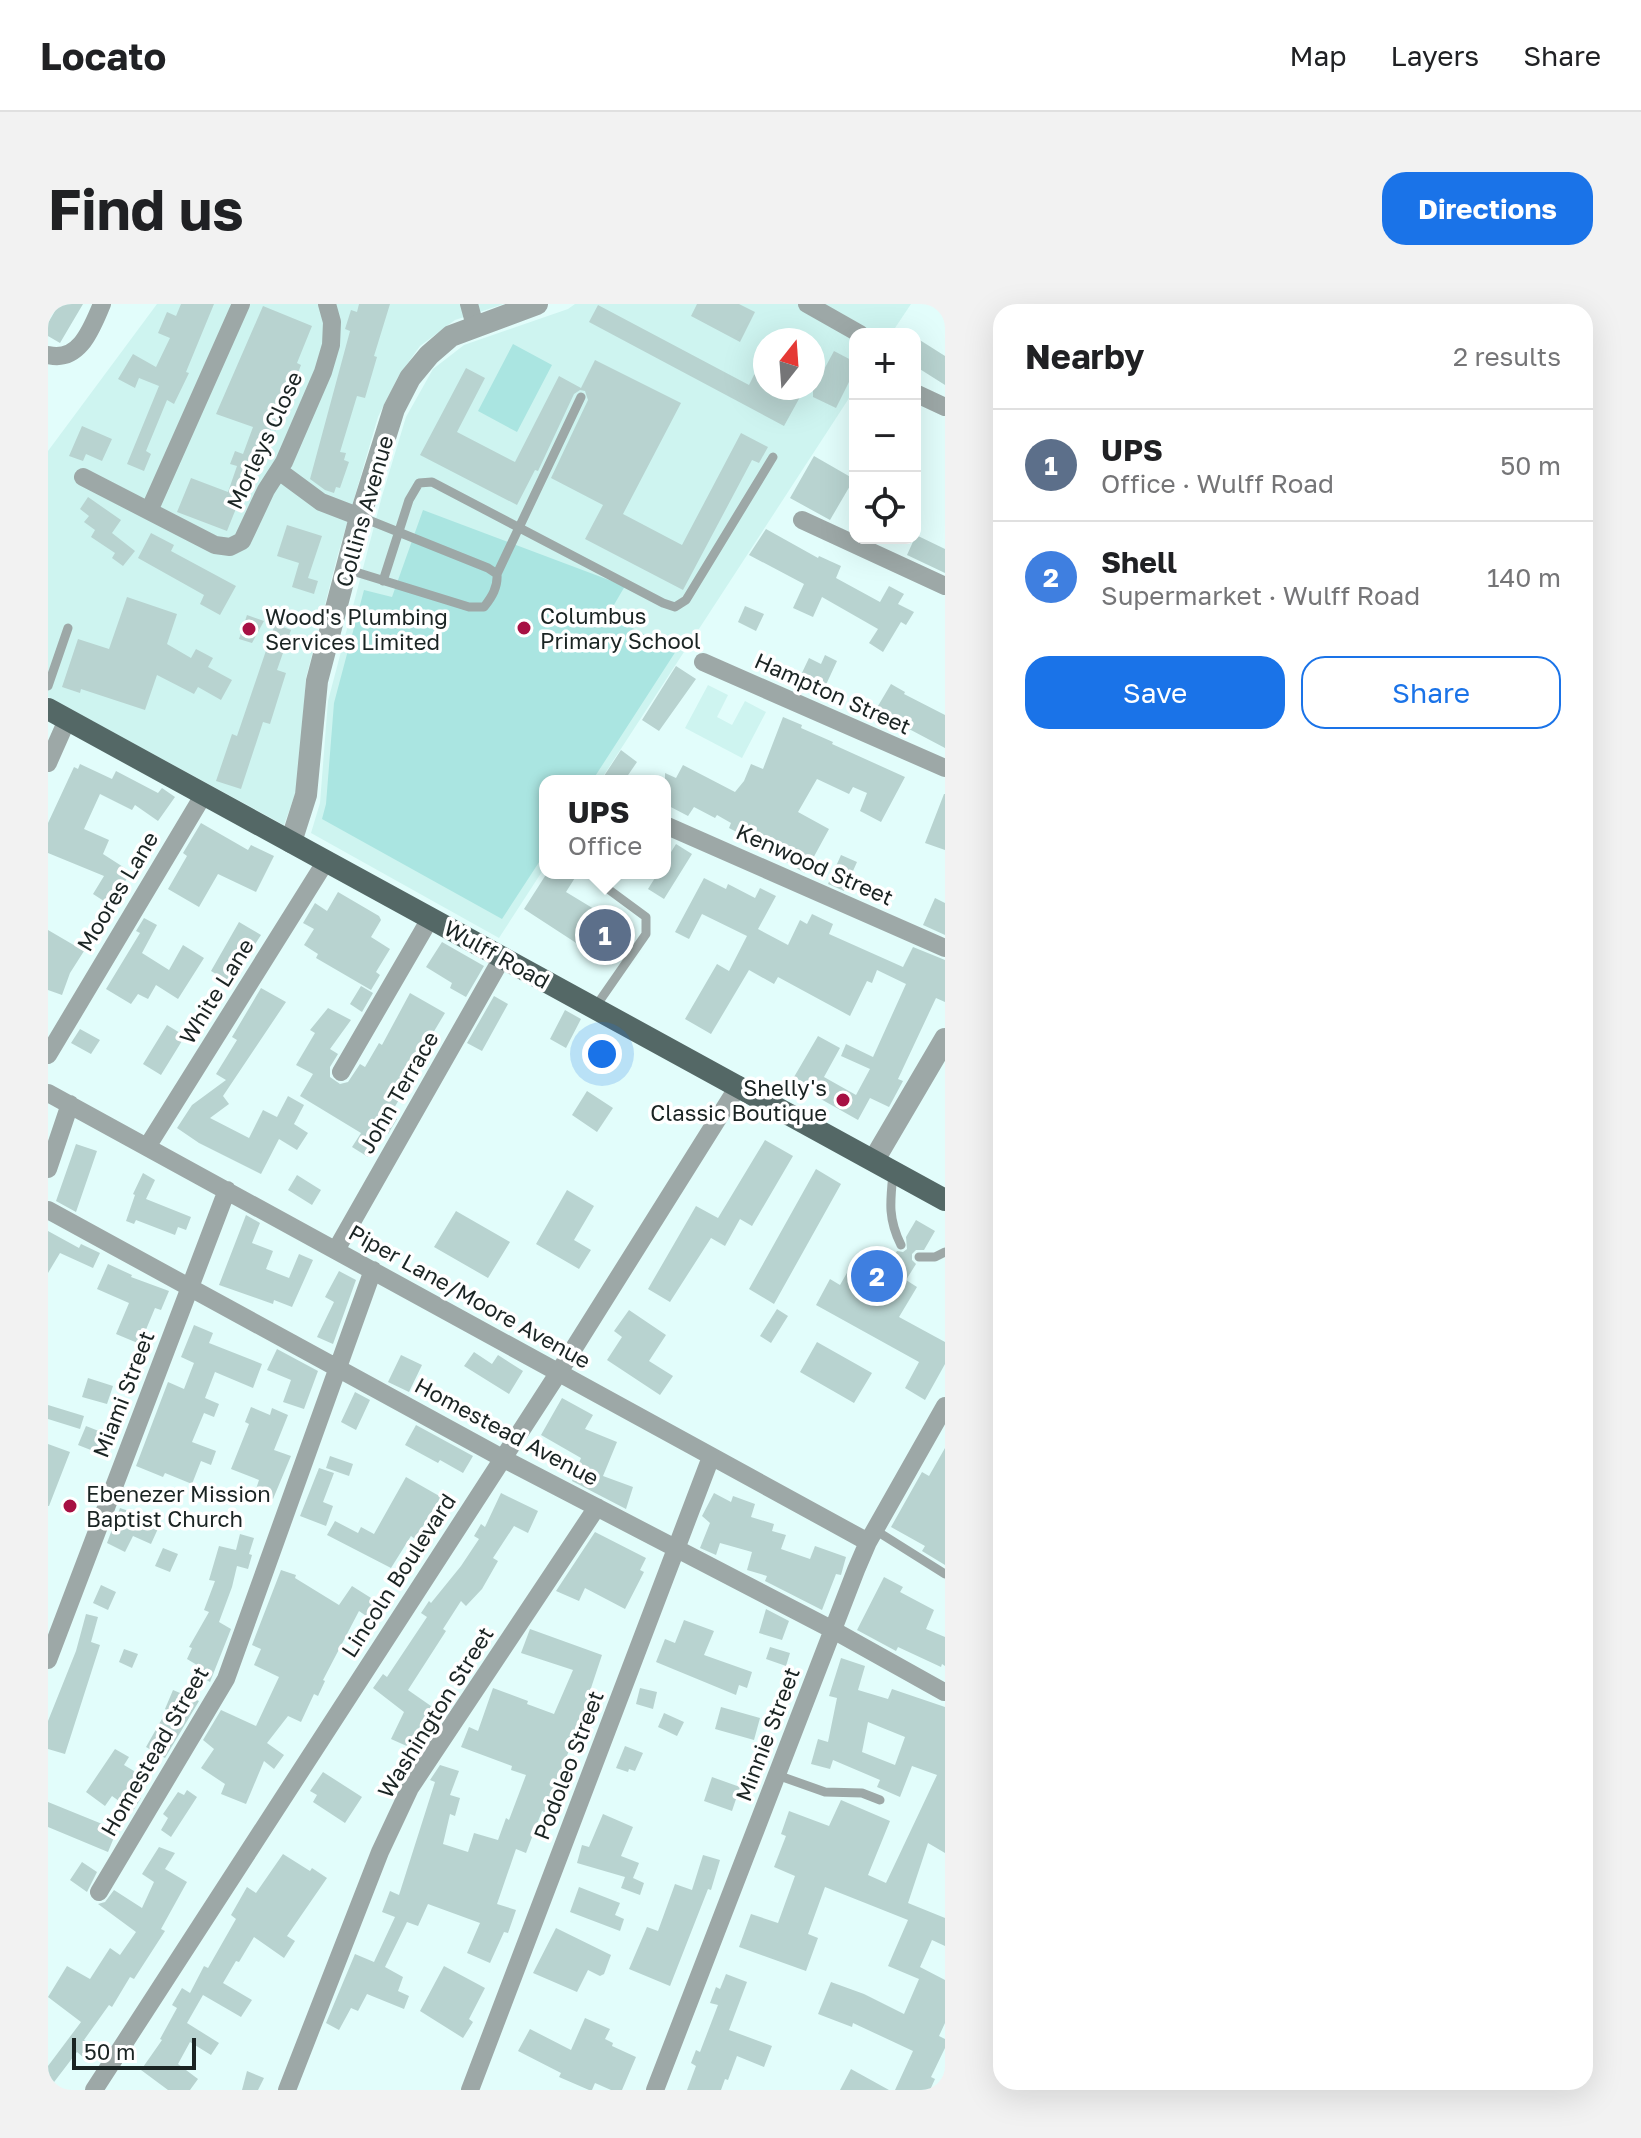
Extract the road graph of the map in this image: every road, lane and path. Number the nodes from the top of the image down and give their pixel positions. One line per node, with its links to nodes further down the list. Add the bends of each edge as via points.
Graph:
1 (102, 304): 9 (street, via 81,345 69,354)
2 (241, 304): 16 (street)
3 (327, 304): 14 (street, Morleys Close, via 332,331 328,357)
4 (469, 304): 7 (street)
5 (537, 304): 7 (street, Collins Avenue)
6 (807, 304): 8 (street)
7 (475, 326): 17 (street, Collins Avenue, via 451,336 410,378 394,409)
8 (849, 328)
9 (48, 355)
10 (921, 396): 12 (street)
11 (581, 397): 19 (lane)
12 (945, 407)
13 (773, 457): 19 (lane, via 686,600 675,607)
14 (279, 471): 16 (street, Morleys Close, via 246,534 230,547 215,545); 17 (street, via 321,502)
15 (83, 477): 16 (street, Morleys Close)
16 (149, 511)
17 (360, 517): 20 (lane); 21 (street, Collins Avenue)
18 (802, 520): 24 (street)
19 (518, 527): 20 (lane, via 432,482 419,483); 22 (lane)
20 (399, 532): 22 (lane); 23 (lane)
21 (346, 569): 23 (lane); 33 (street, Collins Avenue, via 317,681 306,795)
22 (497, 574): 23 (lane, via 484,607)
23 (383, 581)
24 (945, 586)
25 (68, 628): 27 (lane)
26 (703, 662): 30 (street, Hampton Street)
27 (48, 686)
28 (58, 715): 29 (street); 31 (main road, Wulff Road)
29 (48, 763)
30 (945, 768)
31 (204, 794): 33 (main road, Wulff Road); 41 (street, Moores Lane)
32 (671, 828): 37 (street, Kenwood Street)
33 (291, 842): 34 (main road, Wulff Road)
34 (326, 861): 36 (main road, Wulff Road); 46 (street, White Lane)
35 (608, 889): 39 (lane, via 646,917 646,934)
36 (431, 917): 38 (main road, Wulff Road); 42 (street)
37 (945, 948)
38 (502, 958): 39 (main road, Wulff Road); 53 (street, John Terrace)
39 (595, 1007): 43 (main road, Wulff Road)
40 (945, 1039): 47 (street)
41 (48, 1055)
42 (341, 1072)
43 (739, 1085): 47 (main road, Wulff Road); 59 (street, Lincoln Boulevard)
44 (48, 1093): 45 (street, Piper Lane/Moore Avenue)
45 (70, 1104): 46 (street, Piper Lane/Moore Avenue); 48 (street)
46 (147, 1147): 49 (street, Piper Lane/Moore Avenue)
47 (883, 1166): 50 (main road, Wulff Road); 52 (lane, via 892,1227)
48 (48, 1169)
49 (227, 1190): 53 (street, Piper Lane/Moore Avenue); 57 (street, Miami Street)
50 (945, 1200)
51 (48, 1210): 57 (street, Homestead Avenue)
52 (901, 1245)
53 (336, 1250): 56 (street, Piper Lane/Moore Avenue)
54 (945, 1252): 55 (lane)
55 (919, 1257)
56 (373, 1270): 58 (street, Homestead Street); 59 (street, Piper Lane/Moore Avenue)
57 (188, 1288): 58 (street, Homestead Avenue); 68 (street, Miami Street)
58 (338, 1367): 62 (street, Homestead Avenue); 72 (street, Homestead Street, via 226,1679)
59 (559, 1372): 61 (street, Piper Lane/Moore Avenue); 62 (street, Lincoln Boulevard)
60 (945, 1406): 64 (street, Minnie Street)
61 (711, 1457): 64 (street, Piper Lane/Moore Avenue); 65 (street, Podoleo Street)
62 (502, 1458): 63 (street, Homestead Avenue); 73 (street, Lincoln Boulevard)
63 (597, 1507): 65 (street, Homestead Avenue); 74 (street, Washington Street, via 410,1788)
64 (872, 1536): 66 (lane); 67 (street, Minnie Street)
65 (675, 1549): 67 (street, Homestead Avenue); 75 (street, Podoleo Street)
66 (945, 1574)
67 (833, 1630): 69 (street, Homestead Avenue); 70 (street, Minnie Street)
68 (48, 1660)
69 (944, 1692)
70 (777, 1775): 71 (lane, via 825,1792 862,1793); 76 (street, Minnie Street)
71 (880, 1800)
72 (99, 1892)
73 (94, 2090)
74 (287, 2090)
75 (470, 2090)
76 (655, 2090)

